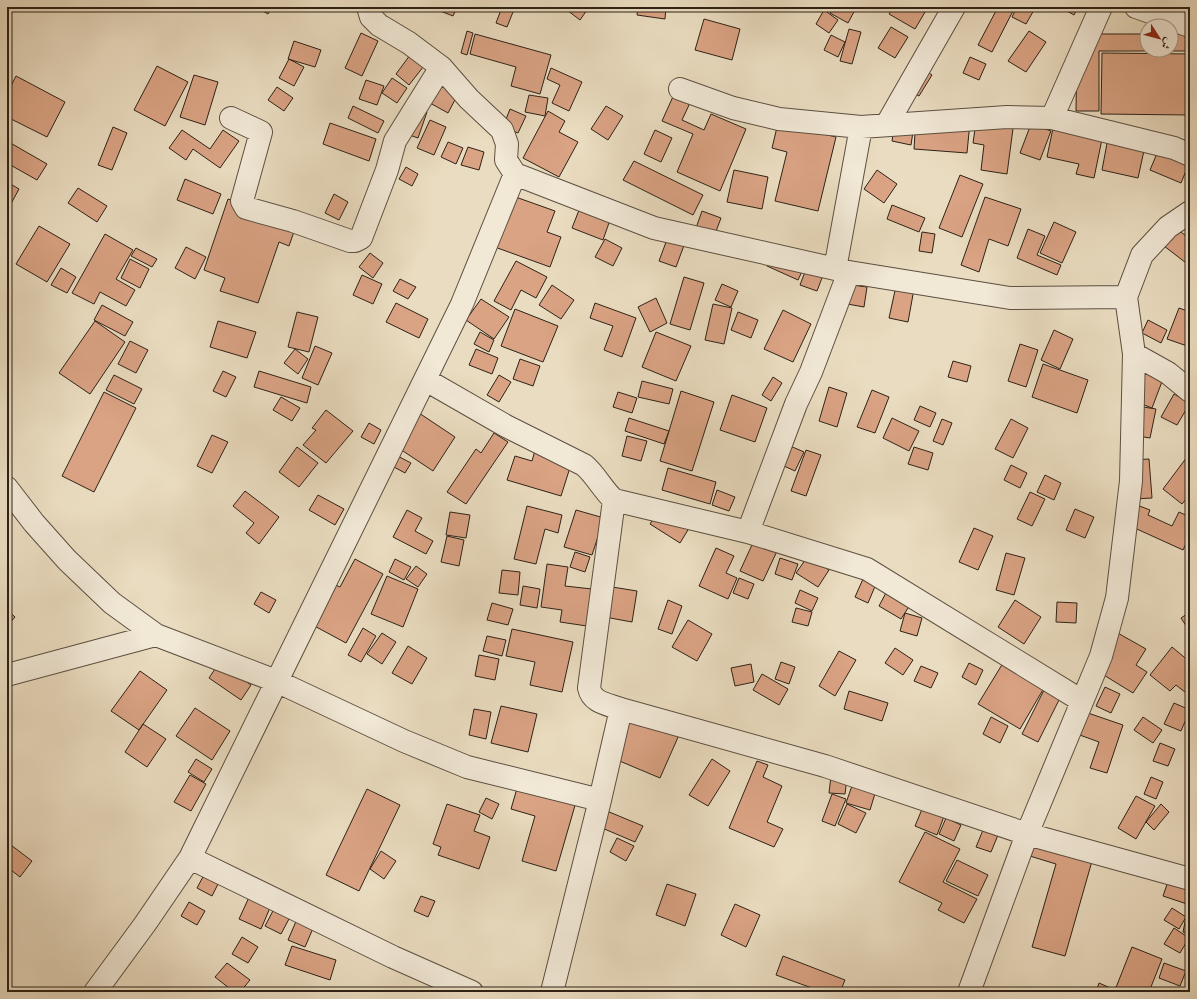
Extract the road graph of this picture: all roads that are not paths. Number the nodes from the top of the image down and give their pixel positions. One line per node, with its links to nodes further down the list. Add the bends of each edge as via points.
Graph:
1 (368, 7): 6 (street, via 370,17 379,25)
2 (954, 7): 10 (street)
3 (1101, 7): 9 (street)
4 (1136, 7): 5 (street)
5 (1190, 26)
6 (441, 67): 8 (street, via 395,141 387,170 361,238 355,241 244,205 242,201 261,132); 13 (street, via 469,99 502,130 507,144 506,160)
7 (680, 89): 11 (street, via 733,108 778,119)
8 (231, 118)
9 (1052, 118): 10 (street, via 1007,117); 12 (street, via 1174,148)
10 (887, 124): 11 (street)
11 (861, 127): 15 (street)
12 (1190, 155)
13 (515, 174): 15 (street, via 654,228); 18 (street, via 462,304)
14 (1190, 212): 16 (street, via 1168,227 1142,255)
15 (842, 271): 16 (street, via 1010,298); 22 (street, via 811,372 796,404)
16 (1126, 297): 17 (street)
17 (1134, 354): 19 (street, via 1168,373); 26 (street, via 1131,481 1117,598 1101,656)
18 (426, 380): 21 (street, via 506,426 584,465); 25 (street)
19 (1190, 391)
20 (7, 488): 23 (street, via 67,560 112,603)
21 (614, 500): 22 (street); 27 (street, via 589,688 591,696 598,701)
22 (748, 532): 26 (street, via 867,569)
23 (156, 635): 24 (street); 25 (street)
24 (7, 675)
25 (276, 681): 28 (street, via 404,741 467,766); 30 (street)
26 (1082, 701): 29 (street)
27 (621, 709): 28 (street); 29 (street, via 825,766)
28 (600, 800): 34 (street)
29 (1027, 834): 31 (street); 35 (street)
30 (190, 858): 32 (street); 33 (street, via 393,957)
31 (1190, 879)
32 (103, 989)
33 (472, 992)
34 (552, 992)
35 (969, 992)

